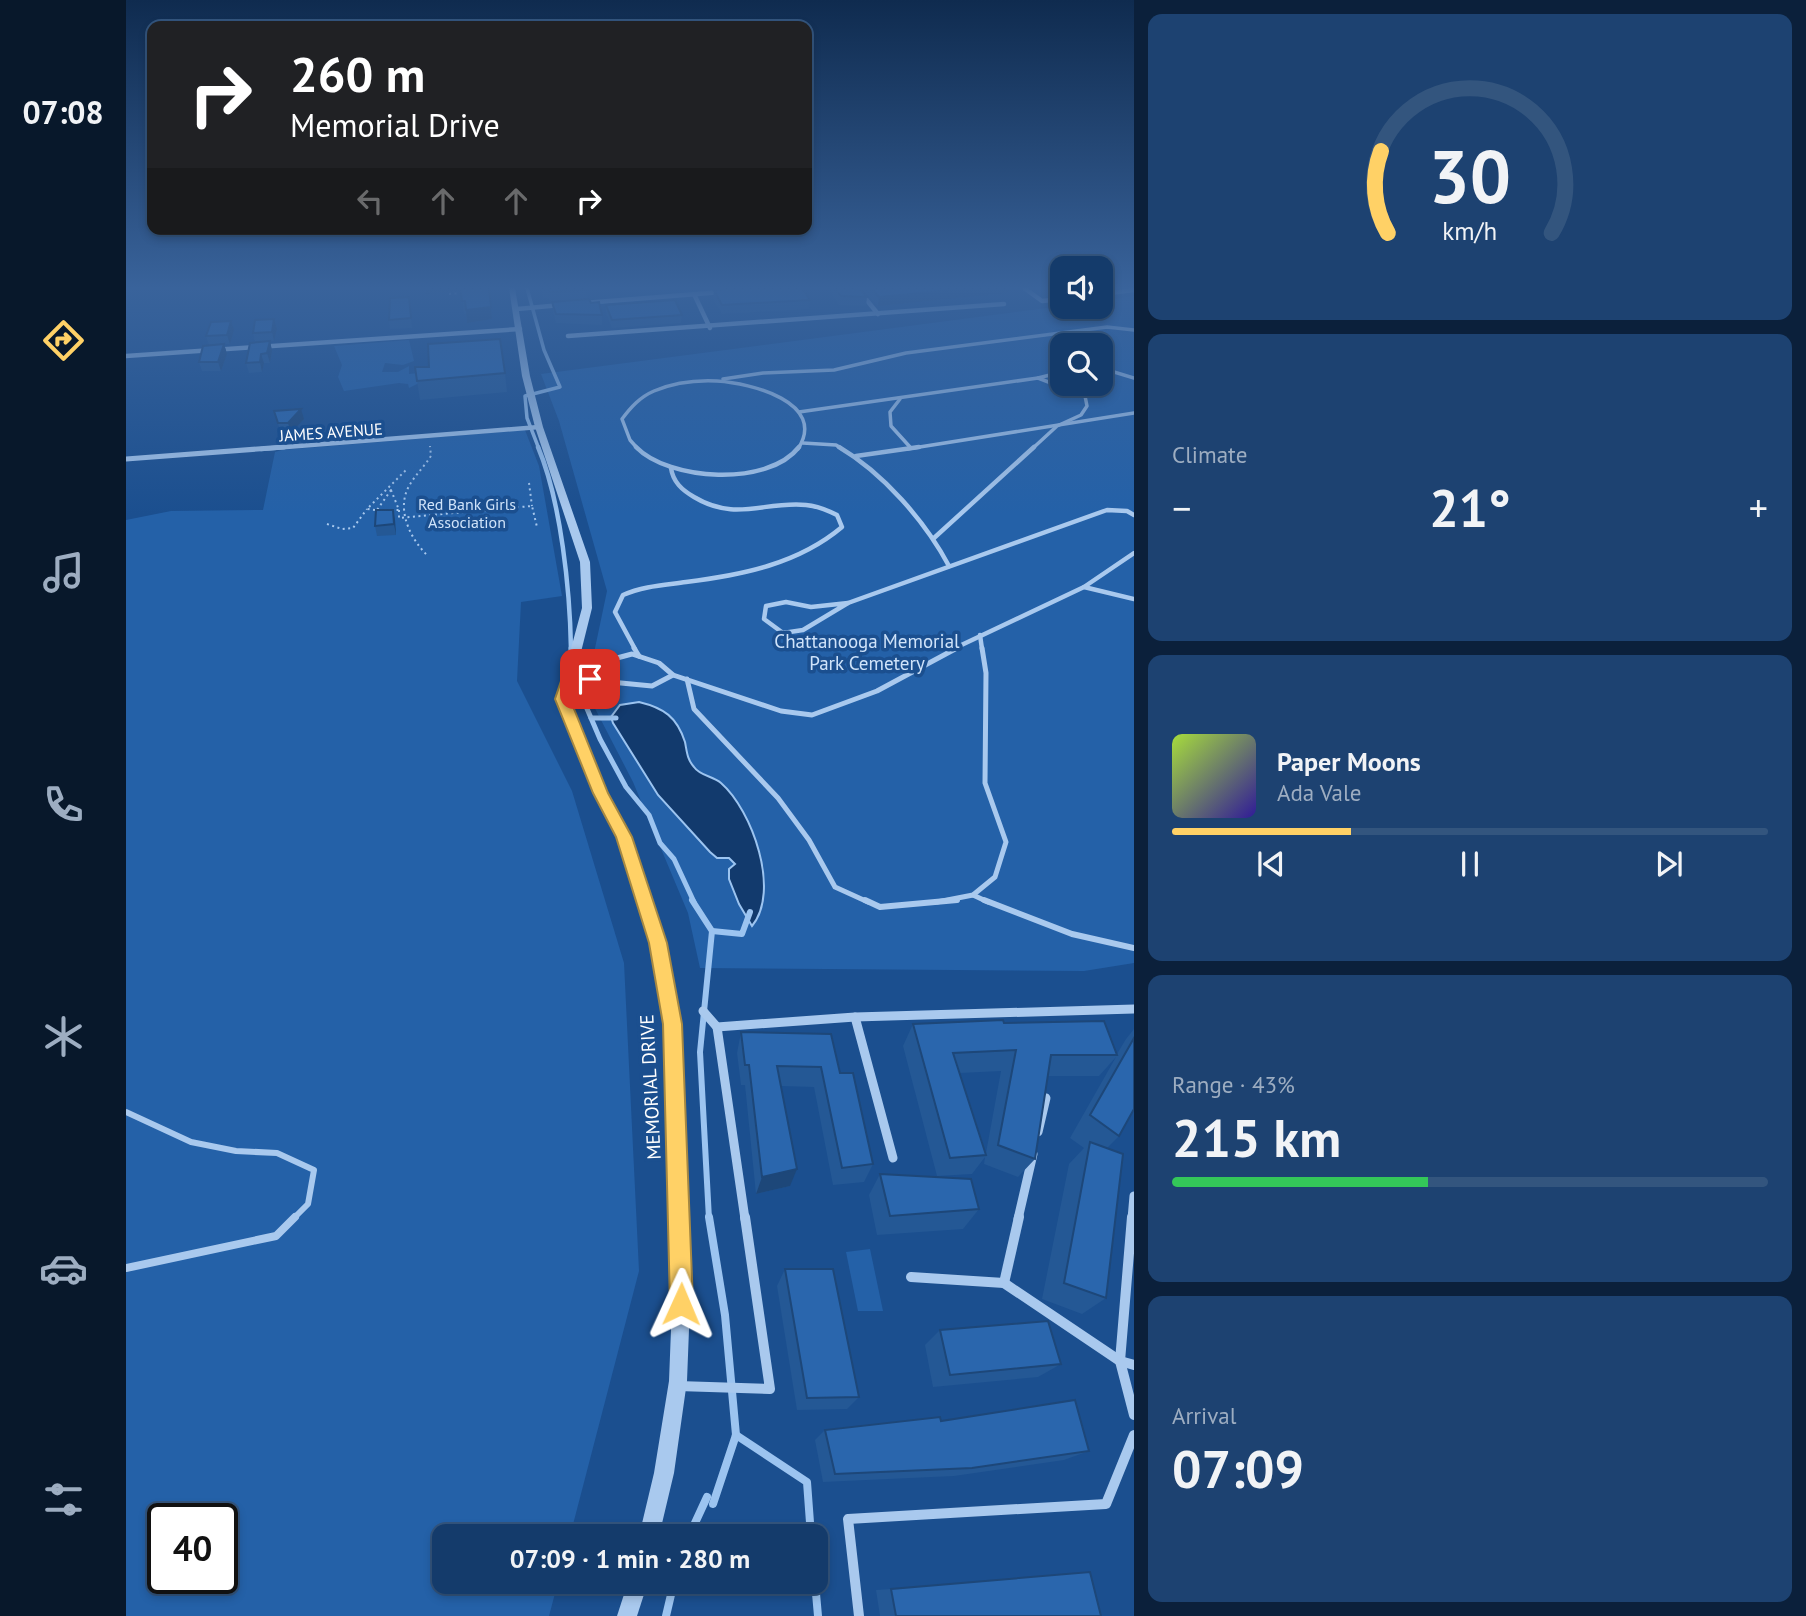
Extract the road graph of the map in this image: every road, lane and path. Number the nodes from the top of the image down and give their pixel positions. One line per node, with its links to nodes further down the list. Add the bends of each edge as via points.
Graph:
1 (524, 363): 12 (street, MEMORIAL DRIVE)
2 (862, 363): 7 (lane)
3 (1113, 372): 6 (lane)
4 (1050, 375): 5 (lane)
5 (1038, 378): 8 (lane); 11 (lane, via 1084,396 1087,406 1081,415)
6 (1134, 378)
7 (717, 381): 9 (lane, via 764,390); 18 (lane, via 684,382 654,390 633,402 622,419 625,437 641,454)
8 (900, 399): 9 (lane); 15 (lane, via 890,412 891,426)
9 (799, 412): 13 (lane, via 806,426)
10 (1134, 413): 11 (lane)
11 (1057, 426): 15 (lane); 29 (lane)
12 (539, 427): 17 (street, JAMES AVENUE); 38 (street, MEMORIAL DRIVE, via 585,562 587,608)
13 (803, 443): 16 (lane, via 836,445); 18 (lane, via 789,457 765,468 734,474)
14 (430, 446): 26 (path, via 431,456 406,493)
15 (910, 447): 16 (lane)
16 (856, 456): 29 (lane)
17 (126, 459)
18 (671, 468): 37 (lane, via 676,483 708,507 745,513 814,505 837,515 842,527 828,542 789,561 623,595 615,612)
19 (407, 469): 22 (path)
20 (529, 483): 21 (path)
21 (532, 506): 26 (path); 28 (path)
22 (368, 509): 23 (path); 27 (path, via 354,528)
23 (377, 510): 24 (path); 24 (path, via 391,490)
24 (399, 510): 26 (path, via 399,518)
25 (1134, 515): 32 (lane, via 1107,510)
26 (406, 517): 31 (path, via 415,544)
27 (327, 524)
28 (537, 527)
29 (934, 538): 32 (lane)
30 (1134, 553): 33 (lane)
31 (426, 554)
32 (949, 566): 35 (lane)
33 (1084, 587): 34 (lane); 36 (lane)
34 (1134, 599)
35 (848, 603): 35 (lane, via 803,630 783,633 764,619 766,606 786,602 811,607)
36 (979, 635): 41 (lane, via 877,691 812,715 781,711); 42 (lane, via 986,673 985,783 1006,842 995,877)
37 (639, 656): 38 (lane, via 602,662); 39 (lane, via 659,663)
38 (574, 657): 40 (street, MEMORIAL DRIVE)
39 (673, 675): 40 (lane, via 652,686); 41 (lane)
40 (569, 678): 57 (street, MEMORIAL DRIVE, via 562,699 624,837 658,943 673,1024 682,1278)
41 (687, 679): 42 (lane, via 694,709 778,798 835,887 880,907)
42 (973, 895): 43 (lane, via 1027,920)
43 (1134, 948)
44 (1134, 1009): 46 (street)
45 (703, 1012): 47 (street)
46 (855, 1017): 47 (street); 50 (street)
47 (717, 1027): 57 (street, via 770,1389)
48 (1046, 1098): 54 (street)
49 (126, 1112): 52 (lane, via 191,1142 277,1153 314,1170 307,1203 276,1236)
50 (893, 1158)
51 (1134, 1196): 55 (street)
52 (126, 1268)
53 (911, 1277): 54 (street)
54 (1004, 1283): 55 (street)
55 (1120, 1361): 56 (street); 58 (street)
56 (1134, 1365)
57 (678, 1386): 60 (street, MEMORIAL DRIVE)
58 (1134, 1415)
59 (1134, 1435): 63 (street, via 1106,1504 848,1519)
60 (652, 1524)
61 (634, 1594): 62 (street)
62 (627, 1616)
63 (859, 1616)

